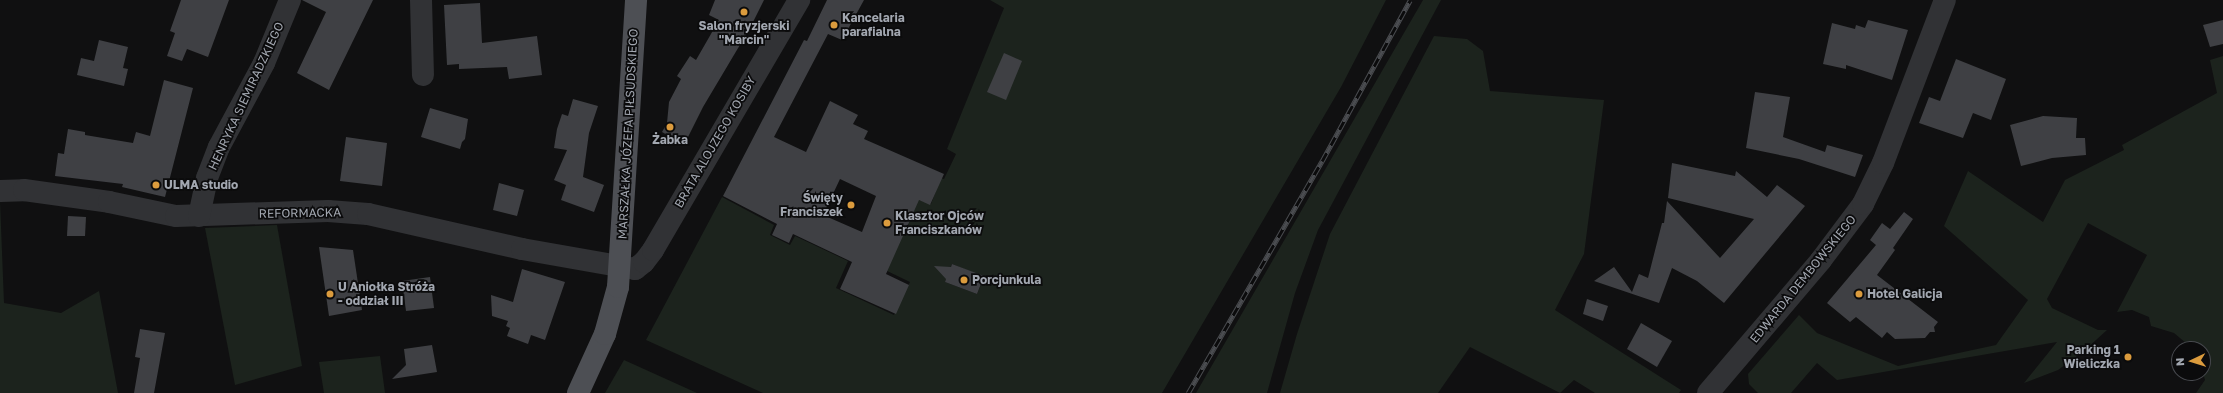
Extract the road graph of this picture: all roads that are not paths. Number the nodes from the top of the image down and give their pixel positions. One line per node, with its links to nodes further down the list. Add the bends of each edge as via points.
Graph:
1 (290, 0): 8 (street, HENRYKA SIEMIRADZKIEGO, via 264,63 220,147 207,178)
2 (421, 0): 6 (street)
3 (636, 0): 9 (main road, MARSZAŁKA JÓZEFA PIŁSUDSKIEGO)
4 (799, 0): 9 (street, BRATA ALOJZEGO KOSIBY, via 653,250 644,262 634,269)
5 (1945, 0): 11 (street, EDWARDA DEMBOWSKIEGO, via 1883,163 1863,204 1821,260)
6 (423, 75)
7 (0, 191): 8 (street, REFORMACKA, via 31,191 109,202 176,216)
8 (199, 216): 9 (street, REFORMACKA, via 328,211 368,214 522,249)
9 (621, 268): 10 (main road, MARSZAŁKA JÓZEFA PIŁSUDSKIEGO, via 612,314)
10 (578, 393)
11 (1708, 393)

